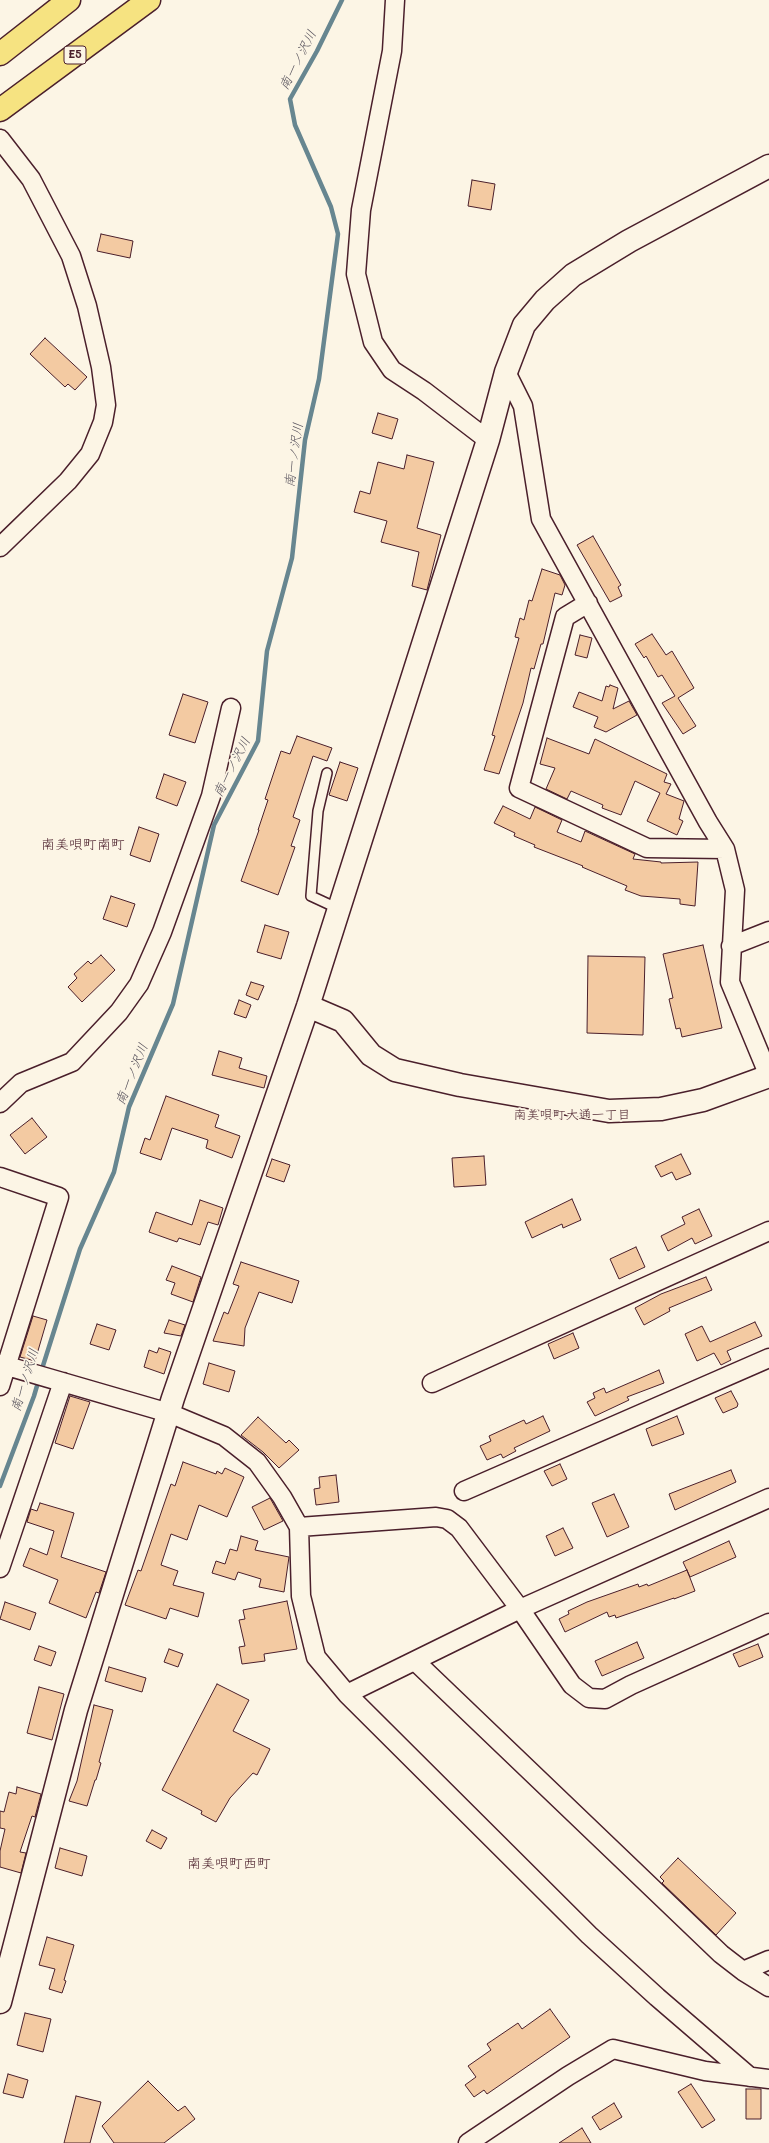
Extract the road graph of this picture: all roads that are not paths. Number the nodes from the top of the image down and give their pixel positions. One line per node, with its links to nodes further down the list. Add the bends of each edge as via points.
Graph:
1 (69, 0): 4 (highway)
2 (149, 0): 5 (highway, E5)
3 (395, 0): 9 (street, via 392,51 361,210 356,274 359,289 373,342 392,370)
4 (0, 54)
5 (0, 110)
6 (0, 139): 10 (street, via 31,179 71,256 87,306 101,367 106,405 103,422 90,454 68,481)
7 (769, 166): 8 (street, via 629,241 573,275 545,300 524,325)
8 (506, 372): 9 (street); 11 (street, via 523,406 541,519)
9 (488, 440): 15 (street)
10 (0, 547)
11 (588, 603): 14 (street, via 708,822); 14 (street, via 565,617 519,788 647,848)
12 (231, 708): 20 (street, via 211,796 162,932 139,984 119,1012 72,1062 21,1083)
13 (327, 774): 15 (lane, via 318,811 311,896)
14 (726, 849): 17 (street, via 735,890)
15 (339, 909): 18 (street)
16 (769, 930): 17 (street)
17 (731, 946): 19 (street, via 730,982)
18 (308, 1006): 19 (street, via 343,1021 371,1055 395,1070 460,1085 609,1111 661,1108 696,1101); 28 (street)
19 (769, 1076)
20 (0, 1103)
21 (0, 1177): 24 (street, via 59,1197)
22 (769, 1231): 26 (street)
23 (769, 1358): 29 (street)
24 (3, 1365): 25 (street); 27 (street)
25 (58, 1381): 28 (street); 32 (street)
26 (432, 1383)
27 (0, 1386)
28 (168, 1414): 31 (street, via 224,1436 257,1462 282,1497); 40 (street, via 76,1710)
29 (464, 1491)
30 (769, 1498): 33 (street)
31 (298, 1527): 33 (street, via 436,1517 447,1519 459,1528); 36 (street, via 301,1596 316,1657)
32 (0, 1568)
33 (520, 1609): 34 (street, via 572,1685 590,1698 605,1699); 35 (street)
34 (769, 1623)
35 (415, 1661): 36 (street); 38 (street, via 721,1954)
36 (347, 1694): 41 (street, via 589,1935 657,1998)
37 (769, 1960): 38 (street)
38 (743, 1971): 39 (street)
39 (769, 1987)
40 (0, 2002)
41 (750, 2077): 42 (street); 43 (street, via 705,2071 613,2049)
42 (769, 2079)
43 (468, 2143)

